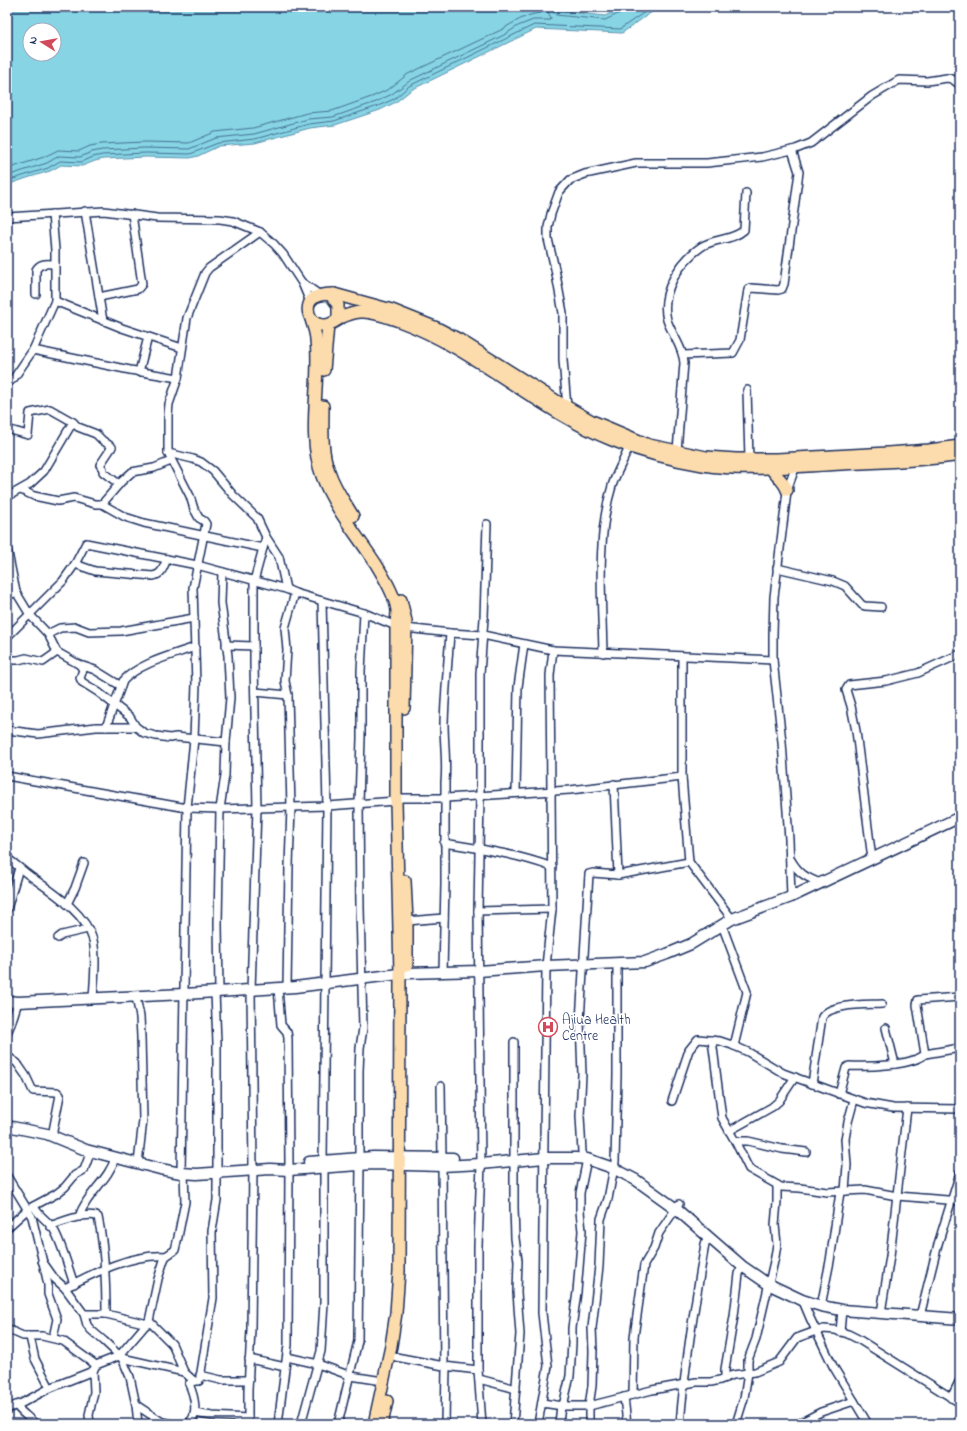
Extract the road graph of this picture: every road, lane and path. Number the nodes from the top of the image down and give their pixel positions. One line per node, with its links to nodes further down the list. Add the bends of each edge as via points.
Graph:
1 (960, 85): 2 (street, via 947,78 927,81 899,80 872,96 811,143)
2 (792, 150): 24 (street, via 799,172 782,289 748,290 740,340 733,353); 29 (street, via 762,157 707,164 625,164 570,180 559,192 551,214 548,239 563,313)
3 (746, 193): 24 (street, via 744,230 734,237 703,246 692,254 670,283 666,312)
4 (85, 211): 5 (street); 6 (street); 14 (street)
5 (52, 214): 7 (street); 9 (street)
6 (132, 214): 8 (street, via 156,218 220,219); 14 (street, via 142,284 138,289)
7 (7, 217)
8 (260, 232): 10 (street, via 283,254); 22 (street, via 208,268 187,318)
9 (55, 264): 11 (street, via 38,266); 15 (street)
10 (302, 283): 13 (street); 16 (street)
11 (36, 294)
12 (334, 294): 13 (main road); 17 (main road, via 332,297 338,305 338,315); 29 (main road, via 392,310 437,328)
13 (320, 295): 16 (main road)
14 (99, 297): 19 (street)
15 (55, 301): 19 (street); 23 (street)
16 (310, 302): 18 (main road, via 308,311)
17 (342, 318): 20 (main road); 33 (main road, via 360,312 371,312 434,336 586,428)
18 (311, 319): 20 (main road, via 319,325); 66 (main road, via 318,359 314,429 321,474 330,494 384,576 392,593)
19 (103, 321): 21 (street)
20 (328, 325): 66 (main road, via 324,360 323,429 328,470 336,490 390,574 398,591 406,621)
21 (148, 337): 22 (street); 25 (street)
22 (182, 348): 26 (street)
23 (33, 350): 25 (street); 27 (street)
24 (683, 355): 34 (street)
25 (139, 372): 26 (street)
26 (178, 378): 35 (street, via 168,408)
27 (7, 384)
28 (747, 390): 37 (street)
29 (567, 407): 34 (main road, via 628,437)
30 (73, 422): 31 (street, via 50,409 30,413 28,435); 41 (street, via 112,446 100,465 103,472); 42 (street, via 44,471)
31 (7, 429)
32 (960, 446): 37 (main road, via 929,450)
33 (629, 447): 40 (main road, via 704,466); 77 (street, via 612,486 603,527)
34 (677, 451): 37 (main road, via 706,457)
35 (168, 453): 38 (street); 48 (street, via 201,462 214,471 233,495 257,518)
36 (960, 454): 39 (main road, via 912,460)
37 (749, 459)
38 (171, 461): 41 (street, via 154,468 132,472); 47 (street, via 190,496 194,509 206,523)
39 (796, 466): 40 (main road); 43 (street)
40 (771, 468): 43 (main road)
41 (119, 484): 45 (street)
42 (21, 490): 44 (street); 45 (street, via 34,496 58,501 74,498)
43 (787, 490): 54 (street)
44 (7, 497)
45 (102, 504): 47 (street, via 125,517 144,523)
46 (487, 524): 69 (street)
47 (204, 535): 50 (street); 53 (street)
48 (266, 537): 50 (street); 57 (street, via 279,557)
49 (7, 548): 58 (street)
50 (263, 548): 56 (street)
51 (166, 559): 52 (street, via 162,572 153,576 95,571); 52 (street, via 86,543); 53 (street)
52 (75, 564): 64 (street, via 63,581)
53 (197, 565): 55 (street); 65 (street)
54 (777, 568): 62 (street, via 832,581 845,586 862,605); 81 (street)
55 (222, 572): 56 (street); 72 (street, via 222,616)
56 (254, 581): 57 (street); 73 (street)
57 (286, 589): 59 (street)
58 (16, 592): 60 (street); 64 (street)
59 (296, 593): 61 (street); 85 (street, via 285,628 285,681)
60 (7, 596)
61 (322, 601): 63 (street); 101 (street)
62 (881, 607)
63 (364, 613): 66 (street); 100 (street)
64 (30, 615): 68 (street); 70 (street)
65 (194, 618): 68 (street, via 121,631 89,632 76,627 60,628); 74 (street)
66 (400, 627): 67 (street); 99 (main road)
67 (450, 633): 69 (street); 98 (street, via 444,721)
68 (48, 634): 76 (street)
69 (483, 634): 71 (street); 97 (street, via 480,674)
70 (7, 637)
71 (524, 644): 75 (street); 96 (street, via 518,687)
72 (226, 645): 73 (street); 91 (street, via 230,698)
73 (254, 646): 84 (street)
74 (195, 647): 83 (street, via 143,666 125,678); 90 (street)
75 (553, 650): 77 (street); 95 (street, via 550,675)
76 (57, 652): 80 (street, via 43,662 26,658); 82 (street)
77 (603, 653): 79 (street)
78 (960, 654): 110 (street, via 918,672 886,681 849,685 846,690 856,731)
79 (682, 656): 81 (street); 93 (street)
80 (7, 660)
81 (773, 660): 109 (street)
82 (80, 664): 83 (street); 86 (street, via 83,670 80,678 82,682)
83 (121, 686): 86 (street)
84 (255, 692): 85 (street); 104 (street)
85 (288, 695): 102 (street)
86 (114, 705): 87 (street, via 130,717); 88 (street)
87 (136, 726): 88 (street); 90 (street, via 144,733 156,736)
88 (106, 727): 89 (street, via 38,734)
89 (7, 730)
90 (194, 739): 91 (street); 103 (street)
91 (226, 742): 105 (street)
92 (7, 776): 103 (street)
93 (682, 777): 94 (street); 112 (street)
94 (614, 784): 95 (street); 117 (street)
95 (552, 791): 96 (street); 115 (street)
96 (516, 793): 97 (street)
97 (480, 796): 98 (street); 108 (street)
98 (446, 798): 99 (street); 107 (street)
99 (399, 800): 100 (street); 126 (main road); 135 (main road)
100 (359, 804): 101 (street); 136 (street)
101 (327, 806): 102 (street); 137 (street)
102 (291, 807): 104 (street); 138 (street)
103 (187, 808): 105 (street); 141 (street)
104 (257, 808): 105 (street); 139 (street)
105 (220, 809): 140 (street)
106 (960, 817): 110 (street)
107 (444, 843): 108 (street); 124 (street)
108 (480, 849): 115 (street, via 535,860); 123 (street)
109 (790, 858): 118 (street, via 801,874); 119 (street)
110 (872, 859): 118 (street)
111 (10, 860): 114 (street); 116 (street)
112 (689, 862): 117 (street); 125 (street)
113 (84, 863): 120 (street)
114 (7, 867)
115 (552, 867): 122 (street)
116 (19, 868): 120 (street); 121 (street)
117 (618, 875): 130 (street, via 589,874)
118 (820, 883): 119 (street)
119 (791, 897): 125 (street)
120 (67, 904): 128 (street)
121 (7, 909)
122 (552, 909): 123 (street); 132 (street)
123 (478, 911): 133 (street)
124 (444, 918): 126 (street); 134 (street)
125 (732, 920): 127 (street)
126 (407, 921): 135 (main road)
127 (722, 925): 131 (street, via 691,944 646,962); 152 (street, via 747,992)
128 (88, 928): 129 (street); 144 (street, via 95,954)
129 (58, 938)
130 (583, 964): 131 (street); 132 (street); 172 (street, via 580,1116)
131 (617, 964): 181 (street)
132 (546, 966): 133 (street); 171 (street)
133 (479, 971): 134 (street); 177 (street)
134 (443, 972): 135 (street)
135 (404, 974): 136 (street); 176 (main road)
136 (362, 979): 137 (street); 175 (street, via 363,1028 358,1071)
137 (324, 984): 138 (street); 180 (street)
138 (283, 988): 139 (street); 182 (street, via 281,1025 288,1038)
139 (251, 990): 140 (street); 183 (street)
140 (217, 992): 141 (street); 184 (street)
141 (184, 994): 142 (street); 185 (street)
142 (136, 996): 144 (street); 179 (street, via 140,1017 143,1120)
143 (960, 997): 154 (street, via 918,1000)
144 (93, 999): 146 (street)
145 (7, 1001): 146 (street)
146 (18, 1002): 149 (street)
147 (882, 1004): 158 (street, via 849,1006 824,1014)
148 (886, 1028): 156 (street)
149 (7, 1033)
150 (712, 1040): 152 (street); 161 (street, via 698,1039 692,1044); 166 (street, via 722,1118)
151 (514, 1042): 174 (street)
152 (734, 1046): 157 (street)
153 (960, 1048): 154 (street)
154 (925, 1054): 156 (street, via 917,1059)
155 (7, 1056): 167 (street, via 17,1063 33,1091 60,1094)
156 (895, 1064): 160 (street, via 847,1066)
157 (795, 1078): 158 (street); 166 (street, via 779,1102)
158 (812, 1084): 160 (street)
159 (441, 1086): 178 (street)
160 (839, 1094): 162 (street)
161 (672, 1100)
162 (854, 1100): 163 (street, via 879,1106); 189 (street, via 845,1139 847,1165)
163 (907, 1108): 164 (street); 190 (street)
164 (960, 1109)
165 (7, 1126): 167 (street)
166 (729, 1131): 168 (street)
167 (52, 1136): 169 (street)
168 (735, 1141): 170 (street, via 748,1140); 188 (street, via 749,1169)
169 (91, 1151): 173 (street); 194 (street, via 84,1170 75,1175 56,1194)
170 (806, 1152)
171 (544, 1155): 172 (street, via 576,1158); 174 (street); 248 (street, via 542,1313 548,1366)
172 (584, 1156): 181 (street); 251 (street, via 580,1193 582,1231 578,1292 572,1328 570,1376)
173 (115, 1158): 179 (street); 195 (street, via 112,1168 82,1207)
174 (514, 1159): 177 (street); 242 (street, via 515,1238 518,1261 516,1292 520,1334)
175 (360, 1161): 176 (street); 180 (street); 233 (street, via 358,1341)
176 (402, 1161): 178 (street); 223 (main road, via 405,1291); 239 (main road, via 396,1313)
177 (481, 1161): 178 (street); 229 (street)
178 (442, 1162): 227 (street)
179 (138, 1164): 185 (street)
180 (324, 1164): 182 (street); 225 (street, via 324,1303)
181 (614, 1165): 193 (street); 252 (street, via 608,1199 601,1219 600,1266 592,1328 592,1386)
182 (289, 1168): 183 (street); 222 (street)
183 (253, 1170): 184 (street); 224 (street)
184 (218, 1172): 185 (street); 232 (street, via 218,1200 212,1231 213,1298)
185 (182, 1173): 199 (street, via 185,1202 180,1232 175,1250)
186 (960, 1173): 191 (street)
187 (7, 1176): 194 (street)
188 (777, 1185): 189 (street, via 827,1192); 203 (street, via 777,1244)
189 (843, 1191): 190 (street, via 865,1190); 207 (street)
190 (897, 1196): 191 (street); 209 (street)
191 (951, 1201): 192 (street); 212 (street)
192 (960, 1201)
193 (677, 1206): 198 (street); 203 (street); 243 (street, via 659,1233 644,1265 634,1337)
194 (31, 1207): 196 (street); 197 (street); 200 (street)
195 (79, 1217): 196 (street); 202 (street, via 98,1217)
196 (50, 1226): 204 (street, via 54,1230)
197 (7, 1228)
198 (708, 1236): 201 (street); 240 (street)
199 (166, 1256): 202 (street, via 125,1262); 215 (street, via 158,1279)
200 (42, 1261): 205 (street, via 54,1278); 220 (street, via 48,1294 57,1319)
201 (742, 1266): 203 (street); 234 (street)
202 (104, 1270): 204 (street); 211 (street)
203 (769, 1282): 206 (street); 231 (street, via 748,1360)
204 (74, 1284): 205 (street)
205 (66, 1288): 210 (street)
206 (803, 1298): 207 (street); 217 (street)
207 (821, 1304): 208 (street); 209 (street)
208 (842, 1310): 209 (street); 218 (street)
209 (881, 1311): 212 (street)
210 (84, 1314): 211 (street); 221 (street, via 91,1330)
211 (106, 1314): 215 (street)
212 (920, 1314): 213 (street); 214 (street)
213 (960, 1314)
214 (960, 1319)
215 (149, 1323): 221 (street); 230 (street, via 172,1344)
216 (7, 1329): 219 (street, via 16,1334)
217 (816, 1331): 218 (street, via 824,1329); 231 (street, via 797,1338 779,1362); 246 (street)
218 (840, 1332): 245 (street, via 858,1339)
219 (30, 1336): 220 (street); 241 (street, via 35,1359)
220 (53, 1338): 228 (street, via 67,1344)
221 (121, 1357): 228 (street); 230 (street); 250 (street, via 130,1377)
222 (287, 1357): 225 (street); 226 (street)
223 (396, 1357): 227 (street); 265 (main road)
224 (249, 1359): 226 (street); 235 (street)
225 (318, 1364): 233 (street); 262 (street)
226 (285, 1367): 261 (street)
227 (445, 1367): 229 (street); 266 (street)
228 (94, 1368): 241 (street); 257 (street)
229 (478, 1370): 236 (street)
230 (184, 1372): 238 (street)
231 (748, 1373): 234 (street); 274 (street)
232 (200, 1375): 235 (street, via 221,1380); 238 (street, via 199,1381)
233 (350, 1376): 239 (street); 263 (street)
234 (725, 1378): 240 (street)
235 (248, 1380): 255 (street)
236 (478, 1380): 242 (street); 267 (street)
237 (960, 1380): 245 (street)
238 (194, 1381): 254 (street, via 189,1384 193,1394)
239 (383, 1381): 264 (main road)
240 (683, 1384): 243 (street); 273 (street)
241 (50, 1388): 249 (street)
242 (516, 1389): 268 (street)
243 (633, 1395): 244 (street)
244 (624, 1397): 252 (street); 272 (street)
245 (951, 1398): 247 (street)
246 (854, 1402): 275 (street, via 821,1412); 276 (street)
247 (960, 1403)
248 (542, 1404): 251 (street); 269 (street)
249 (16, 1405): 253 (street); 256 (street, via 19,1411)
250 (136, 1405): 258 (street); 259 (street, via 162,1422)
251 (562, 1406): 252 (street); 270 (street)
252 (589, 1406): 271 (street)
253 (7, 1409)
254 (194, 1413): 255 (street); 260 (street, via 192,1421)
255 (248, 1421)
256 (35, 1424)
257 (90, 1424)
258 (138, 1424)
259 (172, 1424)
260 (187, 1424)
261 (278, 1424)
262 (301, 1424)
263 (338, 1424)
264 (374, 1424)
265 (382, 1424)
266 (446, 1424)
267 (482, 1424)
268 (513, 1424)
269 (538, 1424)
270 (559, 1424)
271 (589, 1424)
272 (627, 1424)
273 (680, 1424)
274 (736, 1424)
275 (798, 1424)
276 (868, 1424)

